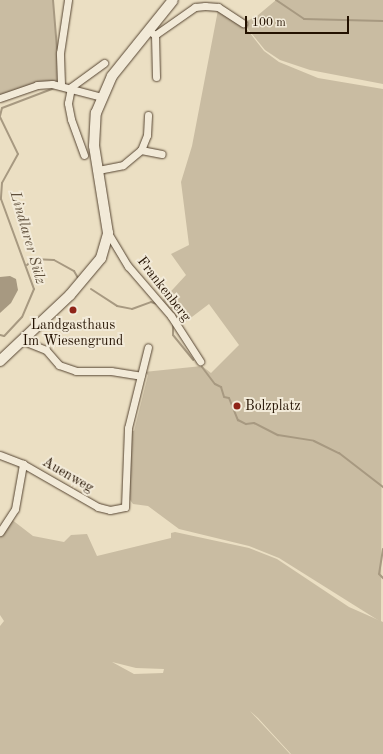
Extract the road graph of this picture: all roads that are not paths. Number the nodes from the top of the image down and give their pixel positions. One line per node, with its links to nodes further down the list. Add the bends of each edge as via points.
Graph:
1 (68, 0): 7 (street, via 60,53)
2 (173, 0): 4 (main road)
3 (243, 23): 4 (street, via 218,7 195,7)
4 (152, 33): 6 (street); 9 (main road, via 112,76)
5 (104, 63): 8 (street)
6 (156, 77)
7 (61, 84): 8 (street); 10 (street, via 37,85)
8 (71, 87): 9 (street); 14 (street, via 68,103 71,119)
9 (102, 97): 15 (main road, via 93,130)
10 (0, 98)
11 (148, 115): 12 (street, via 147,135)
12 (141, 150): 13 (street); 15 (street, via 122,165)
13 (162, 154)
14 (84, 155)
15 (98, 170): 16 (main road)
16 (108, 233): 17 (main road, via 101,258 93,270); 20 (street, Frankenberg, via 128,266 171,316)
17 (21, 340): 19 (main road); 21 (street, via 46,350 59,365 76,371)
18 (148, 347): 21 (street)
19 (0, 361)
20 (200, 361)
21 (141, 376): 23 (street, Auenweg, via 128,428 125,507 110,510 98,507)
22 (0, 455): 23 (street, Auenweg)
23 (23, 464): 24 (street, via 15,509)
24 (0, 532)

